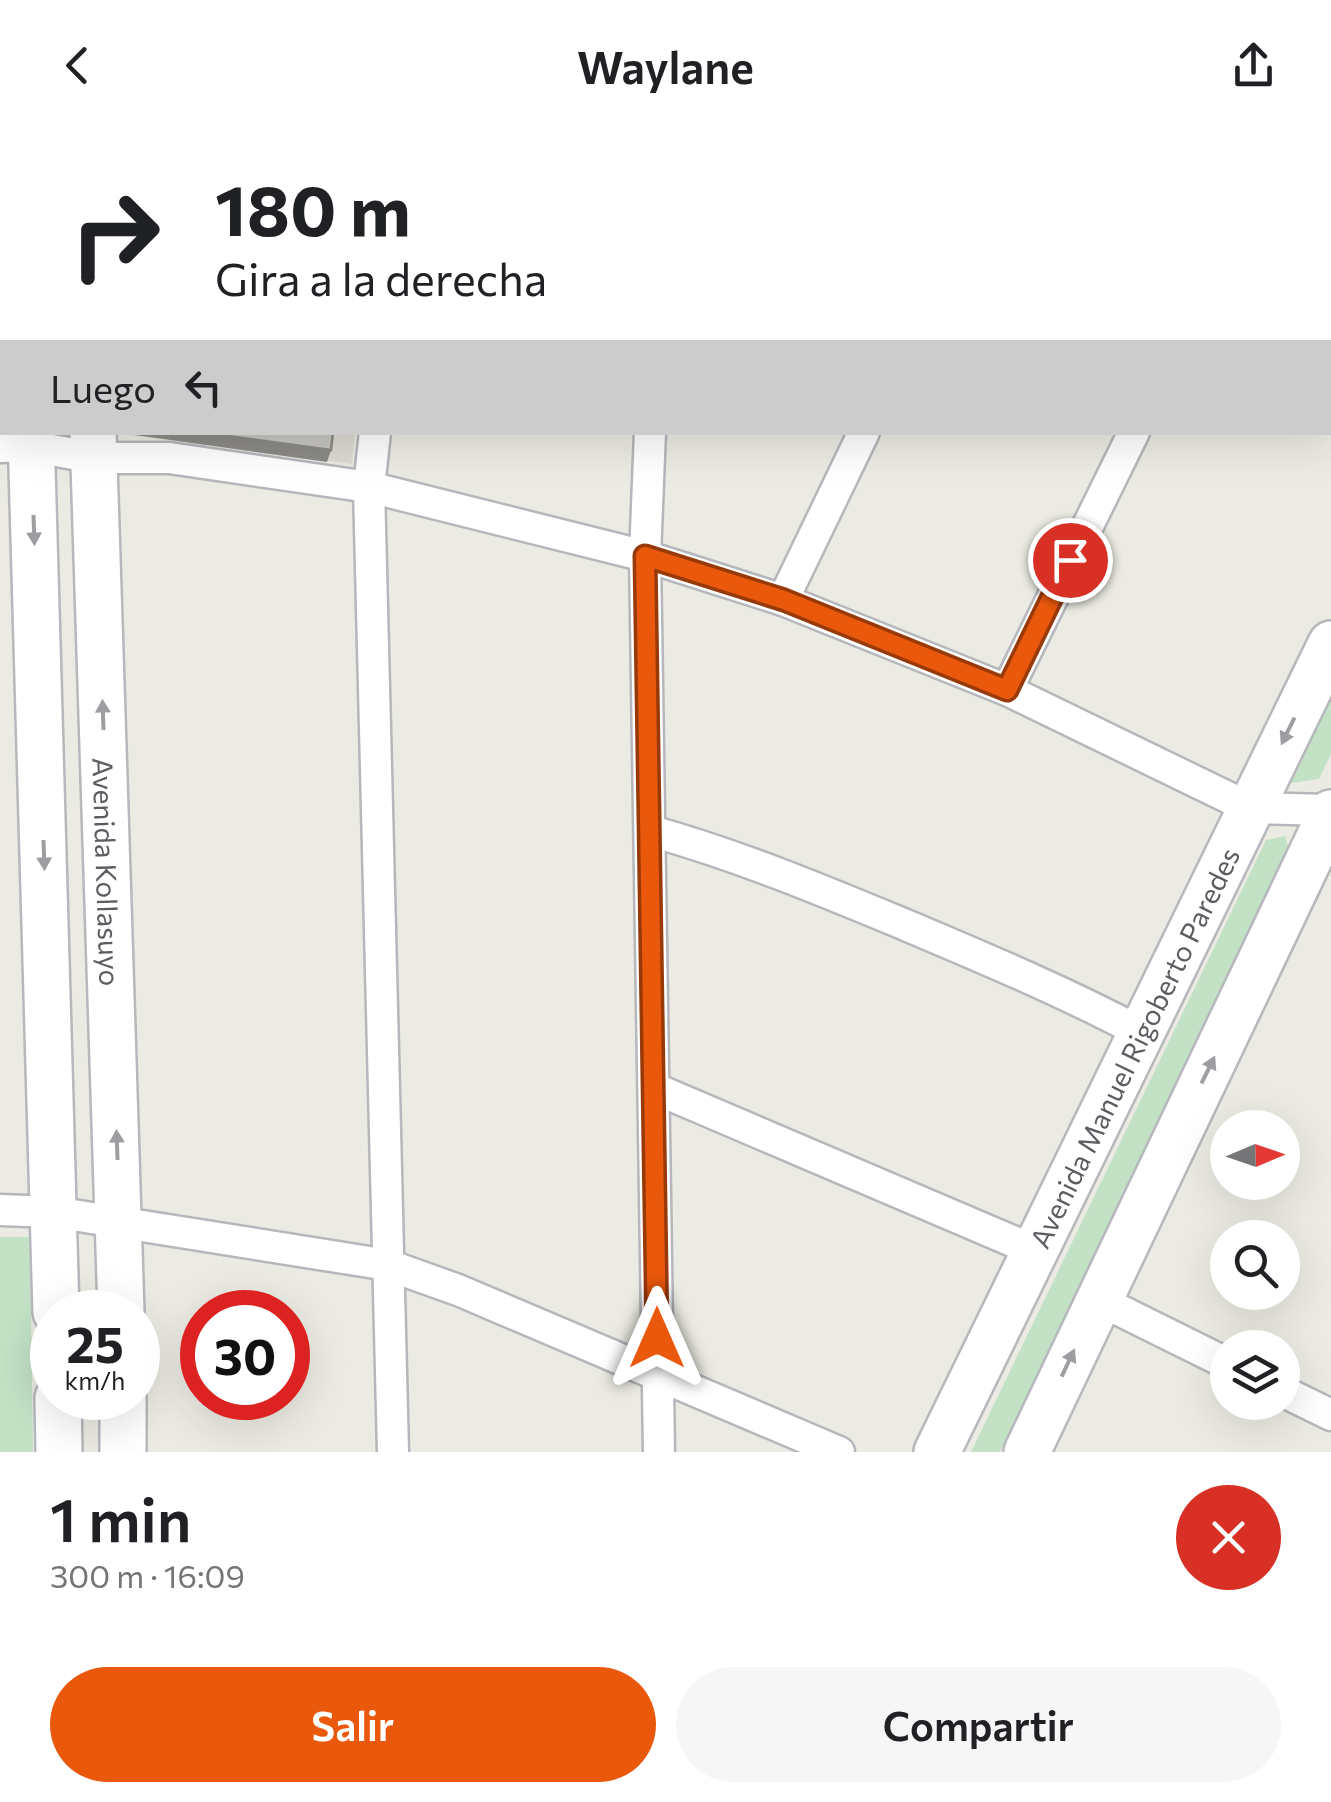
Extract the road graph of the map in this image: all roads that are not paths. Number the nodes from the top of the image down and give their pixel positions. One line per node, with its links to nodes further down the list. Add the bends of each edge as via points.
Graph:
1 (374, 435): 7 (street)
2 (650, 435): 8 (street)
3 (863, 435): 9 (street)
4 (1133, 435): 11 (street)
5 (21, 442): 6 (street); 18 (street, one-way to 18)
6 (93, 445): 7 (street); 19 (street, Avenida Kollasuyo, one-way to 6)
7 (368, 487): 8 (street); 21 (street)
8 (645, 556): 9 (street); 14 (street)
9 (784, 600): 11 (street)
10 (1331, 644): 12 (street, Avenida Manuel Rigoberto Paredes, one-way to 12)
11 (1007, 690): 12 (street)
12 (1250, 808): 13 (street); 15 (street, Avenida Manuel Rigoberto Paredes)
13 (1331, 812): 24 (street, one-way to 13)
14 (651, 831): 15 (street, via 839,898); 16 (street)
15 (1144, 1034): 20 (street, Avenida Manuel Rigoberto Paredes)
16 (656, 1089): 20 (street); 26 (street)
17 (0, 1210): 18 (street)
18 (54, 1212): 19 (street); 22 (street)
19 (120, 1224): 21 (street); 23 (street, Avenida Kollasuyo)
20 (1038, 1252): 36 (street, Avenida Manuel Rigoberto Paredes)
21 (388, 1265): 26 (street); 33 (street)
22 (56, 1290)
23 (121, 1290)
24 (1097, 1299): 25 (street); 37 (street, one-way to 24)
25 (1210, 1355)
26 (657, 1374): 34 (street); 35 (street)
27 (1300, 1400): 28 (street)
28 (1331, 1415)
29 (59, 1420): 31 (street)
30 (123, 1420): 32 (street)
31 (60, 1452)
32 (124, 1452)
33 (393, 1452)
34 (659, 1452)
35 (839, 1452)
36 (937, 1452)
37 (1027, 1452)

